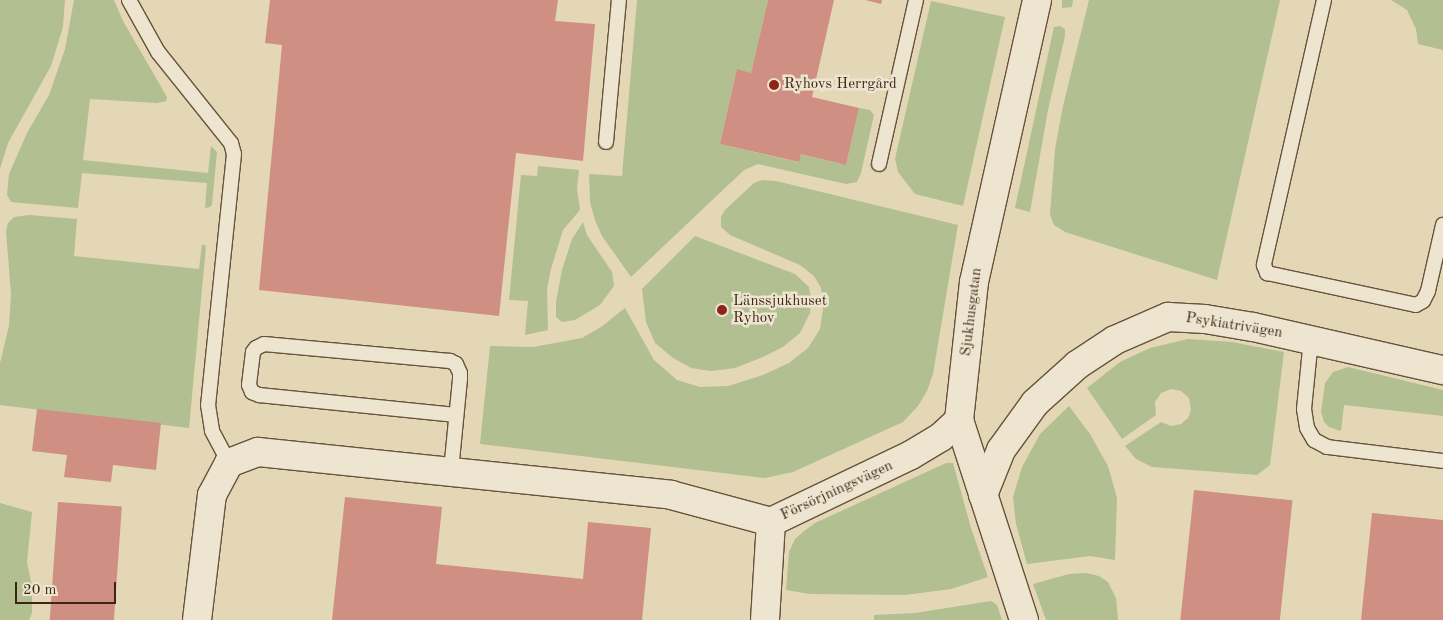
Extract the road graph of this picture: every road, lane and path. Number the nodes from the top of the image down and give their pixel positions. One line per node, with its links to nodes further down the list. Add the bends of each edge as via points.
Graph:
1 (129, 0): 14 (lane, via 158,52 231,143 234,154 208,405 212,431)
2 (619, 0): 6 (lane)
3 (916, 0): 7 (lane)
4 (1037, 0): 12 (street, Sjukhusgatan, via 974,282)
5 (1324, 0): 8 (lane, via 1264,265 1267,273 1416,306 1428,291)
6 (606, 142)
7 (879, 164)
8 (1443, 225)
9 (1311, 339): 10 (street, Psykiatrivägen); 13 (lane, via 1304,409 1306,428 1314,440 1327,447); 16 (street, Psykiatrivägen, via 1215,320 1168,317 1115,340 1077,365 1035,403 1001,450)
10 (1443, 370)
11 (456, 415): 11 (lane, via 460,373 456,364 450,361 264,344 253,352 250,385 256,393); 15 (lane)
12 (959, 420): 16 (street, Sjukhusgatan); 17 (street, Försörjningsvägen, via 941,437 911,456)
13 (1443, 461)
14 (229, 463): 15 (street, via 258,452); 18 (street, via 212,495)
15 (451, 471): 17 (street, via 671,495)
16 (983, 495): 20 (street, Sjukhusgatan)
17 (771, 522): 19 (street, Försörjningsvägen)
18 (197, 620)
19 (764, 620)
20 (1024, 620)

